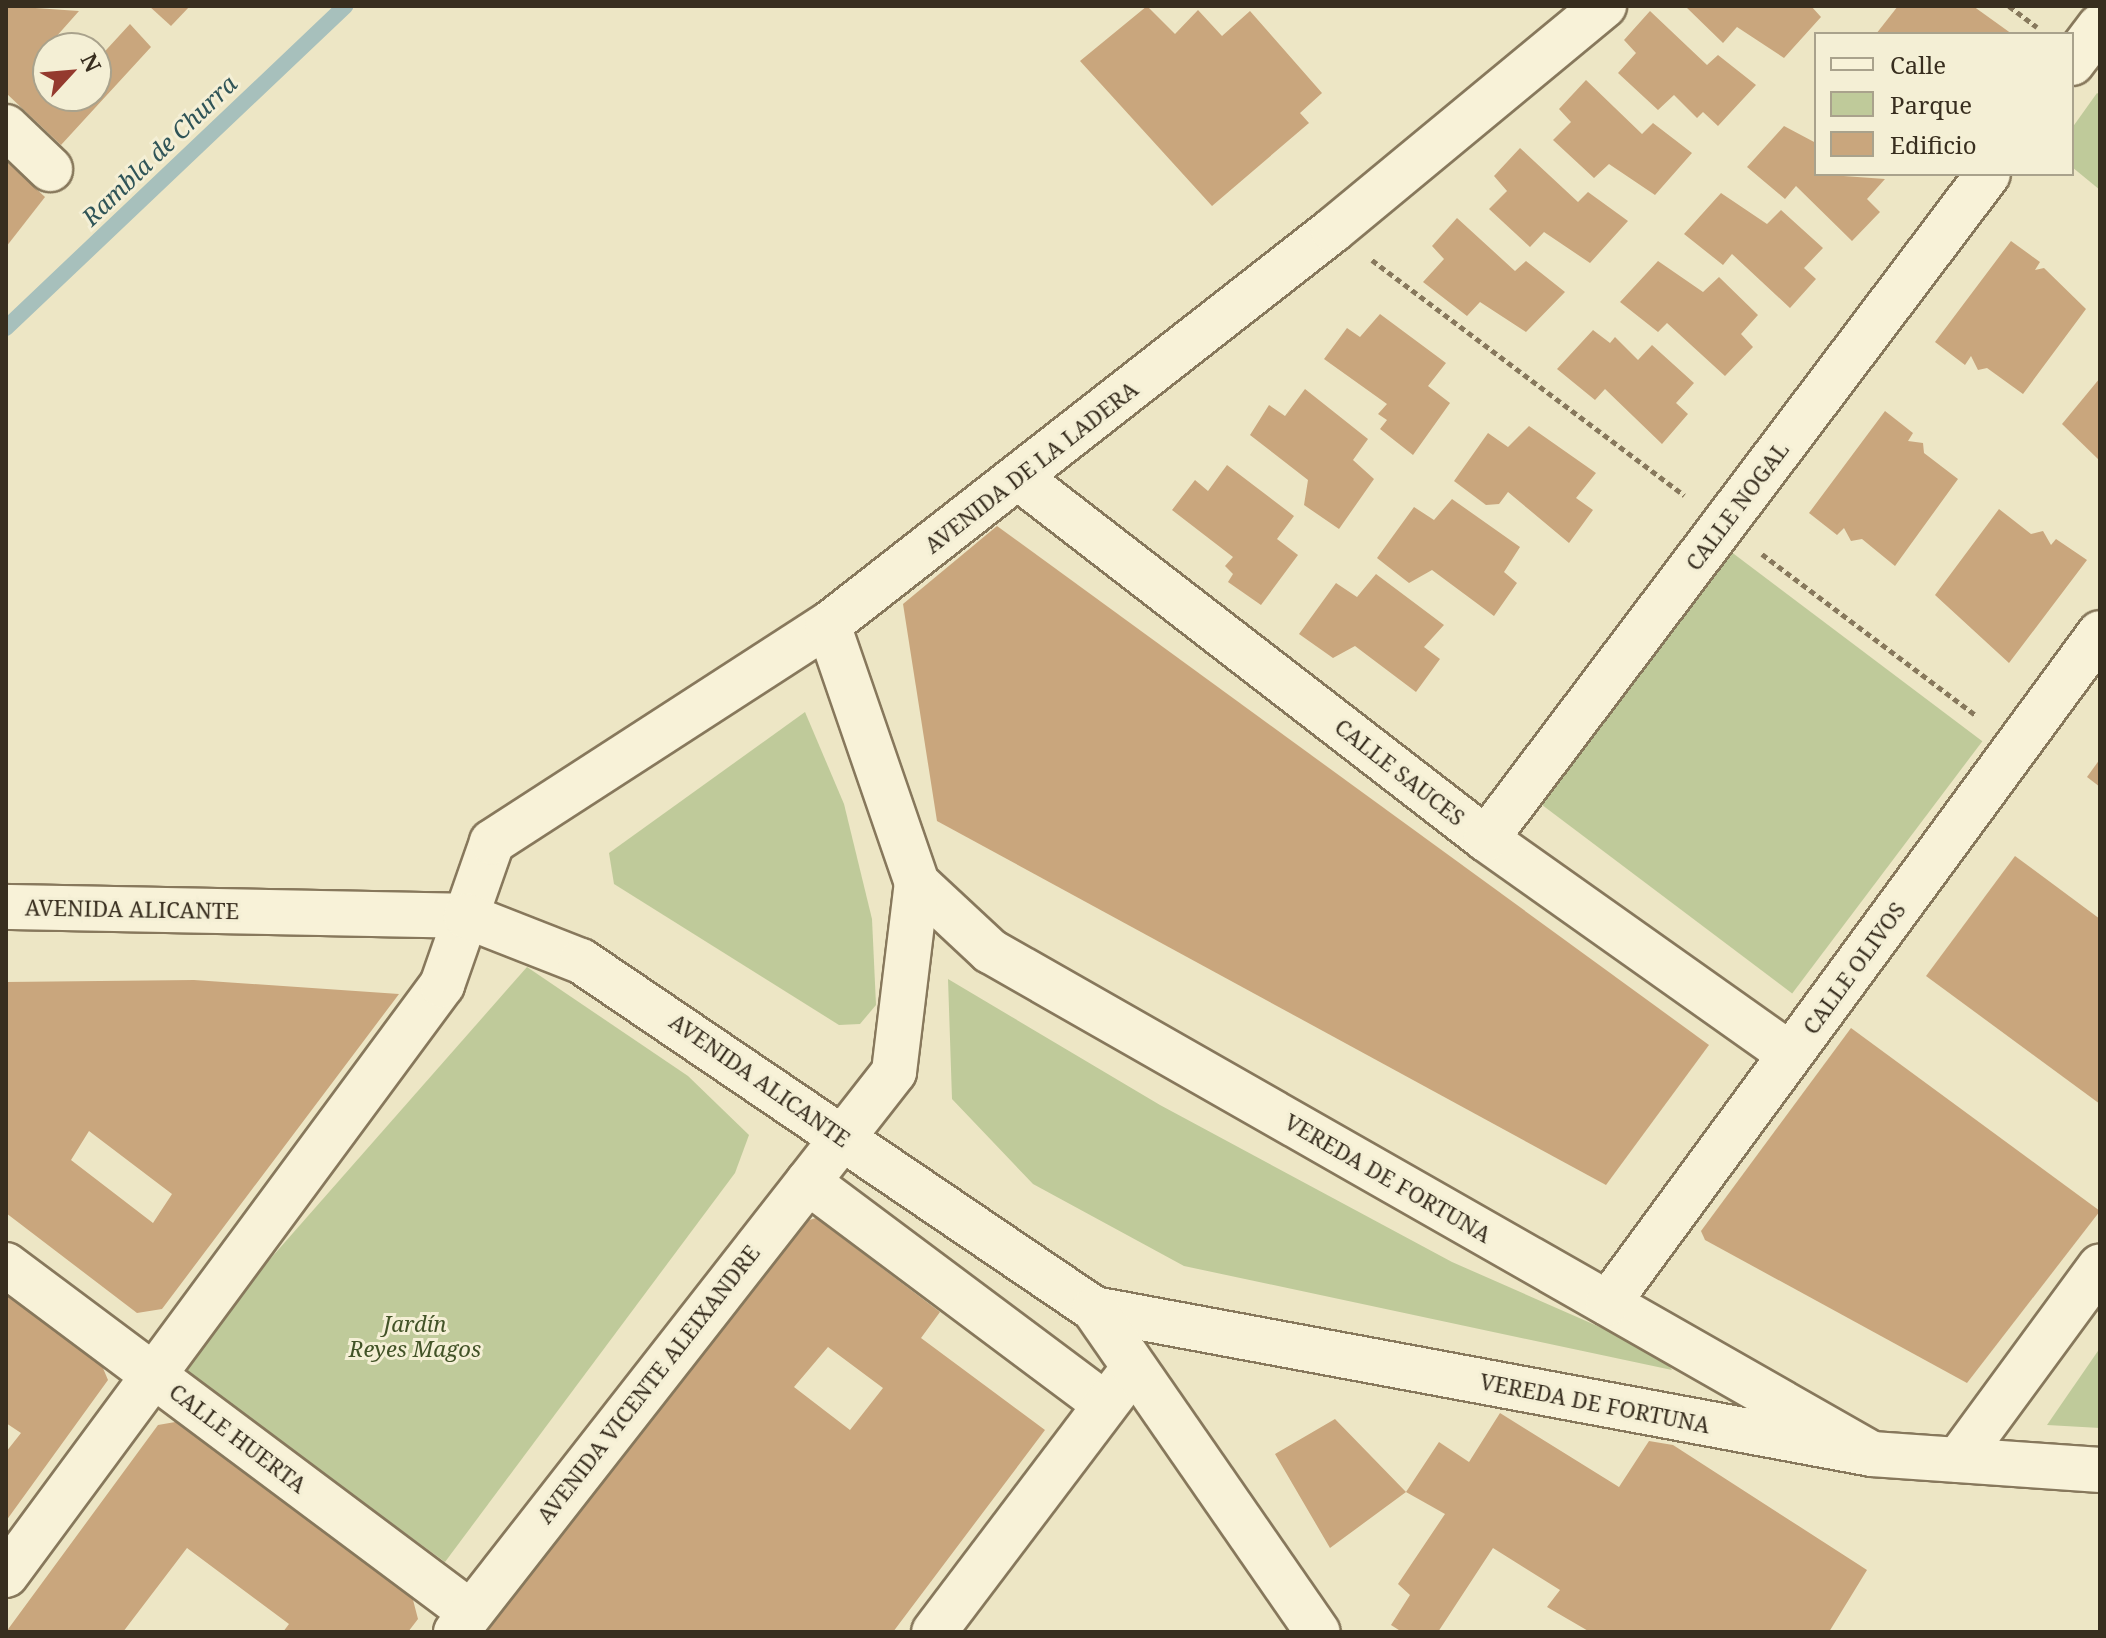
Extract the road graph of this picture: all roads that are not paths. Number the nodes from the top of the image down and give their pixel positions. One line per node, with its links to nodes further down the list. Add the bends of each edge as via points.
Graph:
1 (1604, 6): 7 (street, AVENIDA DE LA LADERA, via 1333,230)
2 (2100, 26): 3 (street)
3 (2074, 60)
4 (6, 127): 5 (street)
5 (50, 169)
6 (1986, 176): 10 (street, CALLE NOGAL)
7 (1019, 478): 8 (street, AVENIDA DE LA LADERA); 10 (street, CALLE SAUCES)
8 (828, 625): 11 (street); 13 (street, AVENIDA DE LA LADERA, via 492,842)
9 (2100, 633): 14 (street, CALLE OLIVOS)
10 (1486, 839): 14 (street, CALLE SAUCES)
11 (917, 883): 15 (street, AVENIDA VICENTE ALEIXANDRE, via 894,1072); 19 (street, VEREDA DE FORTUNA, via 990,951)
12 (6, 907): 13 (street, AVENIDA ALICANTE)
13 (466, 916): 15 (street, AVENIDA ALICANTE, via 581,961); 22 (street, AVENIDA DE LA LADERA, via 442,985)
14 (1790, 1054): 19 (street, CALLE OLIVOS)
15 (844, 1138): 16 (street, AVENIDA VICENTE ALEIXANDRE); 20 (street, AVENIDA ALICANTE)
16 (808, 1182): 23 (street); 28 (street, AVENIDA VICENTE ALEIXANDRE)
17 (6, 1265): 22 (street, CALLE HUERTA)
18 (2100, 1267): 25 (street)
19 (1608, 1303): 24 (street, VEREDA DE FORTUNA)
20 (1094, 1309): 21 (street, AVENIDA ALICANTE); 24 (street, VEREDA DE FORTUNA)
21 (1136, 1367): 23 (street); 30 (street, AVENIDA ALICANTE)
22 (152, 1373): 27 (street, AVENIDA DE LA LADERA); 28 (street, CALLE HUERTA)
23 (1105, 1404): 29 (street)
24 (1872, 1454): 25 (street, VEREDA DE FORTUNA)
25 (1958, 1460): 26 (street, VEREDA DE FORTUNA)
26 (2100, 1470)
27 (6, 1575)
28 (463, 1622)
29 (934, 1632)
30 (1318, 1632)

